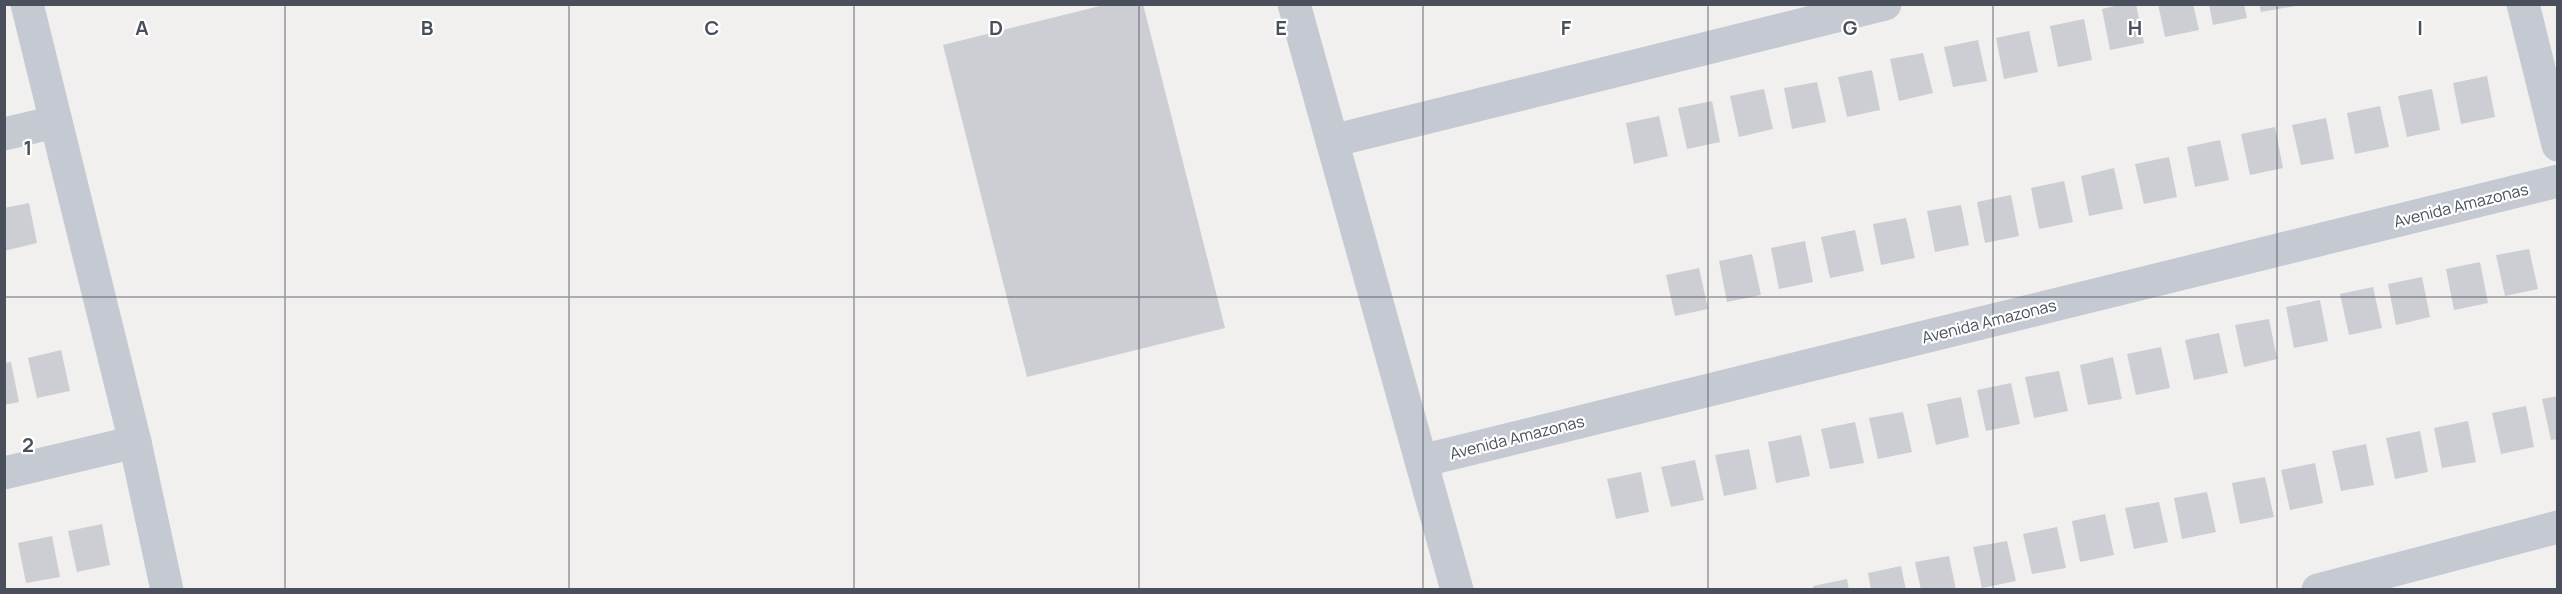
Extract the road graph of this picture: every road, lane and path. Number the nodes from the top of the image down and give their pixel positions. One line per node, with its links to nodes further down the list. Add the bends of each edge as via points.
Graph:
1 (27, 4): 5 (street)
2 (1294, 4): 7 (street)
3 (1885, 4): 7 (street)
4 (2523, 4): 8 (street)
5 (55, 122): 6 (street); 10 (street)
6 (4, 134)
7 (1332, 141): 11 (street)
8 (2558, 146)
9 (2558, 181): 11 (street, Avenida Amazonas)
10 (135, 442): 12 (street); 14 (street)
11 (1421, 461): 15 (street)
12 (4, 473)
13 (2558, 527): 16 (street)
14 (167, 590)
15 (1456, 590)
16 (2318, 590)

